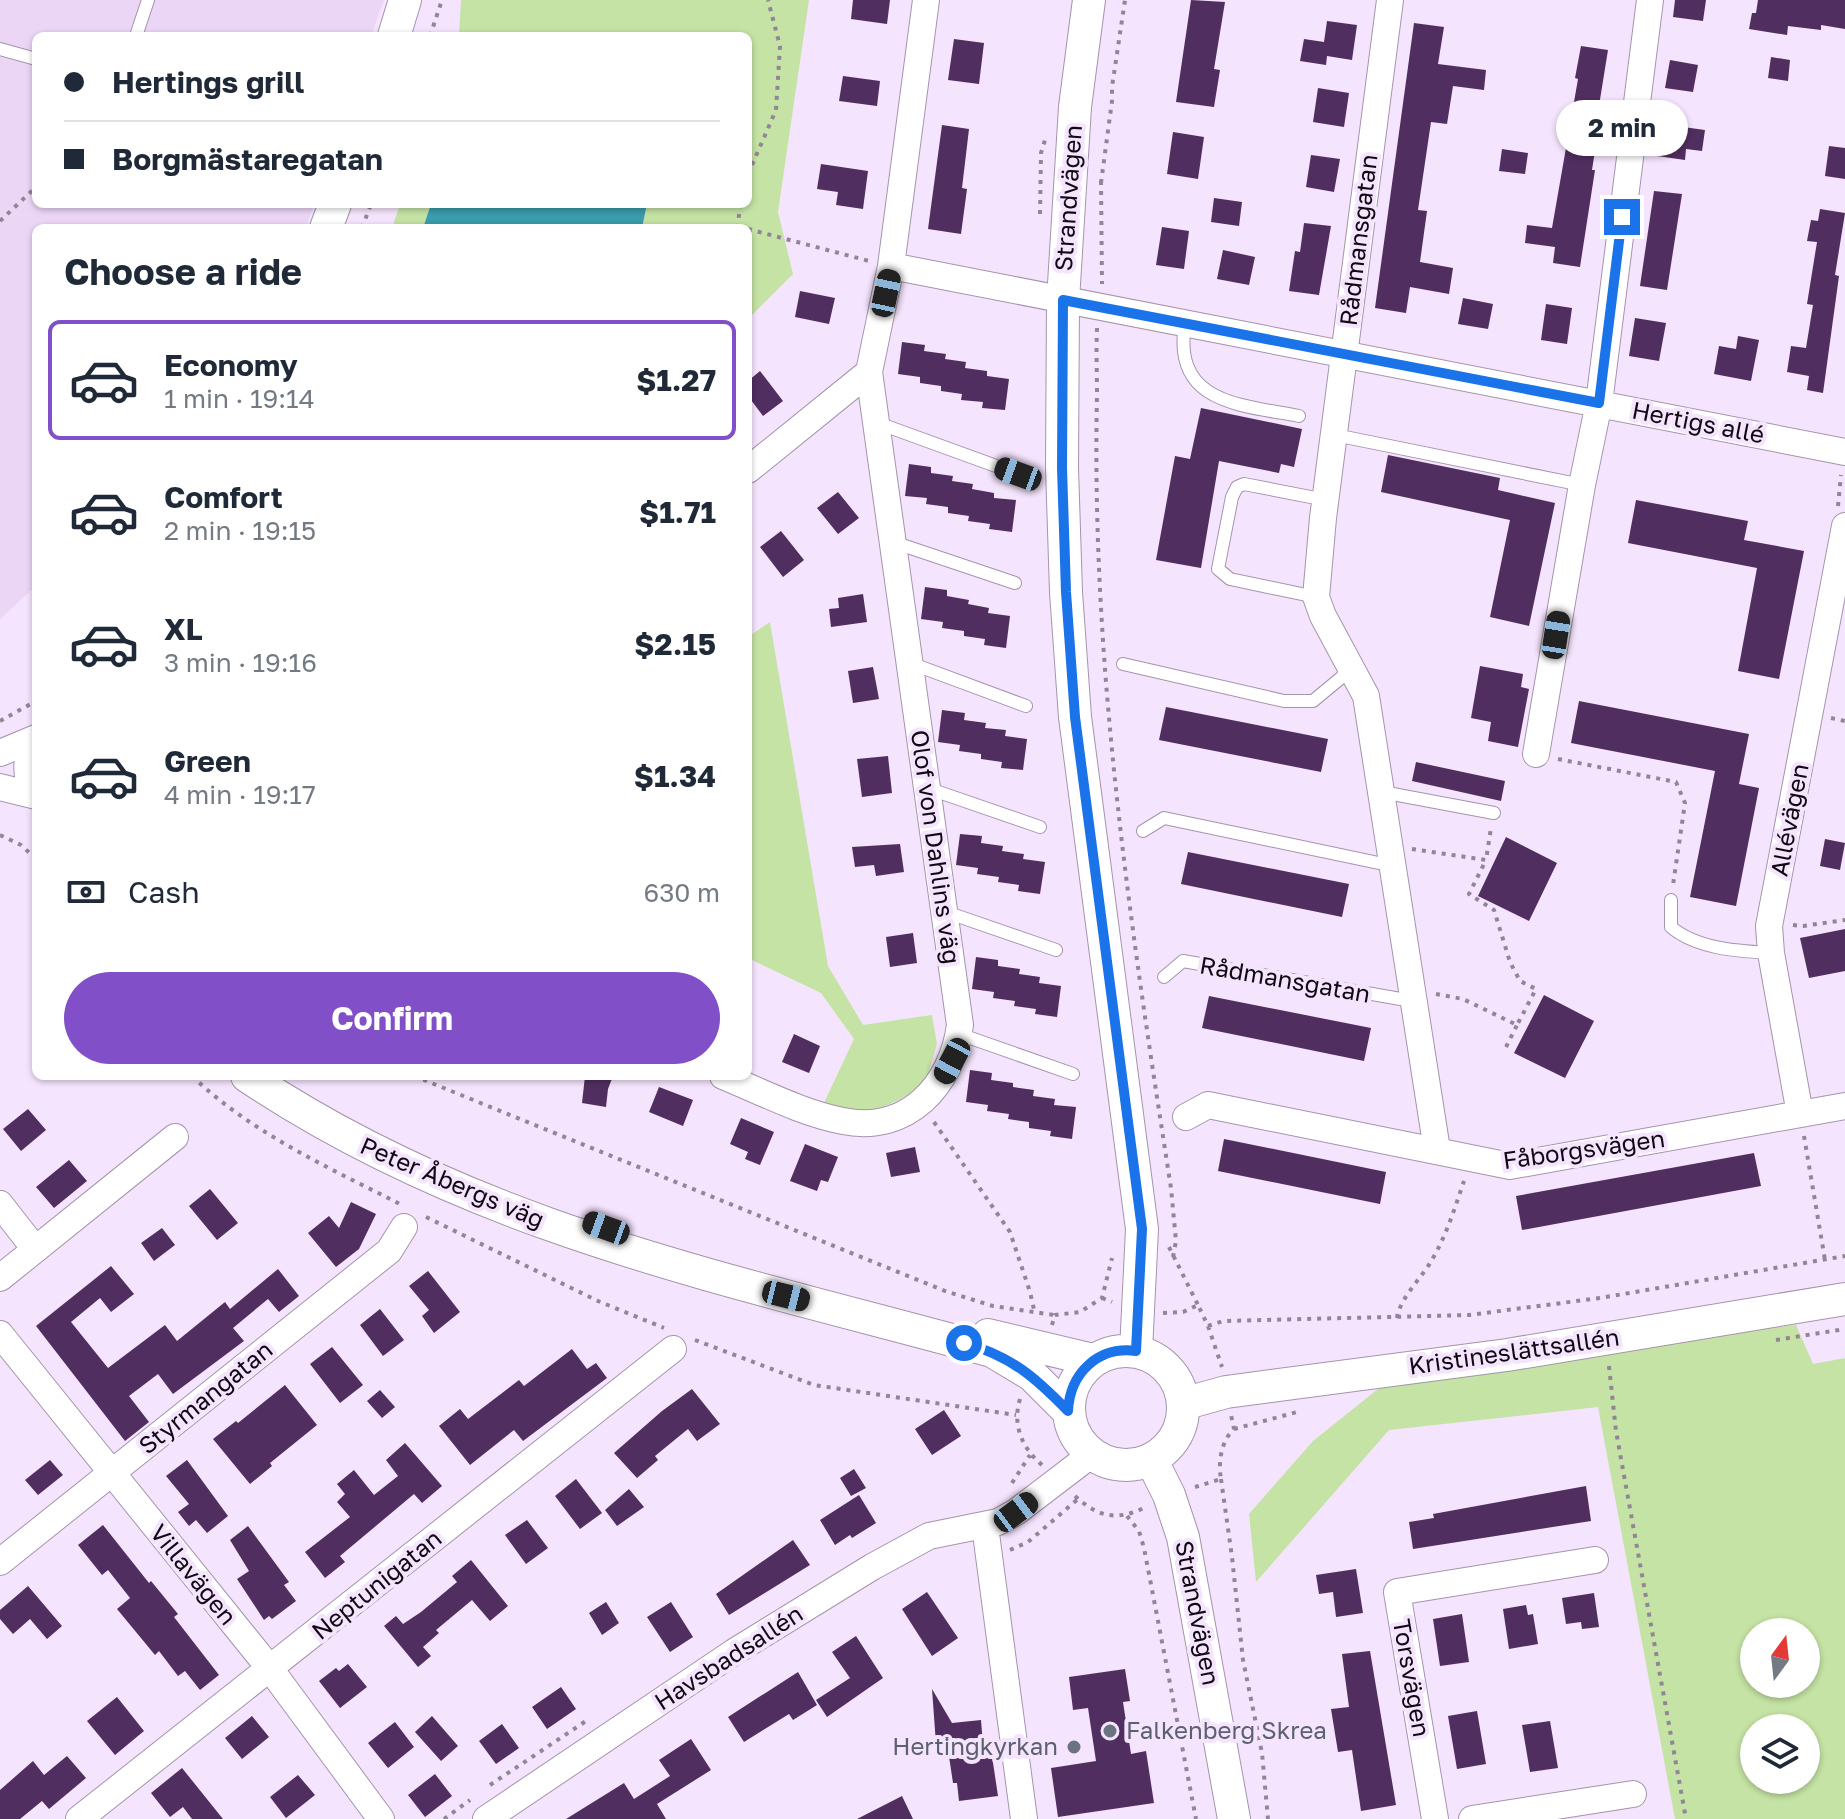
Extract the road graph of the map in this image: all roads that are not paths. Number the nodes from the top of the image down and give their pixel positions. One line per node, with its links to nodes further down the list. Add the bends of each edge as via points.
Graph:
1 (148, 0): 7 (lane)
2 (405, 0): 8 (street)
3 (926, 0): 11 (street, Olof von Dahlins väg)
4 (1089, 0): 12 (street, Strandvägen, via 1075,107)
5 (1390, 0): 14 (street, Rådmansgatan)
6 (1650, 0): 16 (street)
7 (137, 32)
8 (395, 32)
9 (0, 49): 10 (lane)
10 (32, 58)
11 (891, 266): 12 (street, Hertigs allé); 15 (street, Olof von Dahlins väg)
12 (1063, 300): 13 (street, Hertigs allé); 69 (street, Strandvägen, via 1067,607 1075,717 1142,1229)
13 (1185, 324): 14 (street, Hertigs allé); 17 (lane, via 1185,359 1197,384 1209,394)
14 (1344, 356): 16 (street, Hertigs allé); 19 (street, Rådmansgatan)
15 (869, 372): 18 (street, Olof von Dahlins väg); 21 (street)
16 (1599, 403): 20 (street, Hertigs allé); 23 (street)
17 (1299, 416)
18 (875, 422): 22 (lane); 26 (street, Olof von Dahlins väg)
19 (1335, 435): 23 (lane); 24 (street, Rådmansgatan)
20 (1845, 452)
21 (752, 467)
22 (1018, 474)
23 (1582, 485): 36 (street)
24 (1326, 500): 28 (street, Rådmansgatan); 28 (lane, via 1237,487 1218,569 1230,579)
25 (1845, 526): 49 (street, Allévägen, via 1769,926)
26 (892, 542): 27 (lane); 30 (street, Olof von Dahlins väg)
27 (1015, 583)
28 (1316, 597): 29 (street)
29 (1350, 662): 31 (lane, via 1342,677 1313,701 1284,701); 41 (street, via 1366,696)
30 (910, 663): 32 (lane); 39 (street, Olof von Dahlins väg)
31 (1123, 664)
32 (1026, 706)
33 (32, 741): 34 (street)
34 (0, 753)
35 (32, 753): 37 (street)
36 (1536, 754)
37 (32, 780)
38 (0, 787): 40 (street)
39 (927, 788): 43 (lane); 47 (street, Olof von Dahlins väg)
40 (32, 792)
41 (1382, 792): 42 (lane); 45 (street)
42 (1494, 813)
43 (1040, 827)
44 (1143, 831): 45 (lane, via 1164,818)
45 (1392, 856): 51 (street)
46 (1671, 900): 49 (lane, via 1671,927 1690,939)
47 (944, 912): 48 (lane); 52 (street, Olof von Dahlins väg)
48 (1056, 950)
49 (1771, 953): 58 (street, Allévägen)
50 (1164, 977): 51 (lane, Rådmansgatan, via 1183,961)
51 (1411, 997): 61 (street)
52 (959, 1034): 53 (lane); 56 (street, Olof von Dahlins väg, via 939,1084 920,1104 895,1117 846,1122)
53 (1073, 1074)
54 (253, 1080): 72 (street, Peter Åbergs väg, via 347,1138 531,1219 662,1263 992,1351 1032,1375)
55 (283, 1080): 70 (street, Peter Åbergs väg, via 346,1117 521,1197 662,1248 825,1295)
56 (733, 1080)
57 (1845, 1106): 58 (street, Fåborgsvägen)
58 (1800, 1114): 61 (street, Fåborgsvägen, via 1510,1166)
59 (1186, 1117): 61 (street, Fåborgsvägen, via 1208,1105)
60 (175, 1137): 64 (street)
61 (1437, 1150)
62 (0, 1204): 64 (street)
63 (408, 1215): 75 (street, Styrmangatan, via 389,1251)
64 (35, 1249): 65 (street)
65 (0, 1278)
66 (1845, 1299): 71 (street, Kristineslättsallén, via 1537,1350 1226,1392)
67 (0, 1334): 75 (street, Villavägen)
68 (675, 1338): 79 (street, Neptunigatan)
69 (1136, 1351): 70 (street, via 1114,1351); 71 (street, via 1169,1370)
70 (1093, 1360): 72 (street, via 1076,1379)
71 (1183, 1404): 74 (street, via 1173,1440)
72 (1068, 1411): 73 (street, via 1075,1435)
73 (1092, 1454): 74 (street, via 1124,1465); 76 (street, Havsbadsallén, via 1016,1512)
74 (1151, 1459): 85 (street, Strandvägen, via 1183,1537)
75 (112, 1473): 78 (street, Styrmangatan); 79 (street, Villavägen)
76 (985, 1526): 83 (street, Havsbadsallén, via 929,1536 872,1567 734,1652); 84 (street)
77 (1595, 1560): 86 (street, Torsvägen, via 1397,1592)
78 (0, 1562)
79 (271, 1670): 81 (street, Neptunigatan); 82 (street, Villavägen)
80 (1633, 1794): 87 (street)
81 (79, 1819)
82 (381, 1819)
83 (486, 1819)
84 (1024, 1819)
85 (1234, 1819)
86 (1435, 1819)
87 (1472, 1819)

